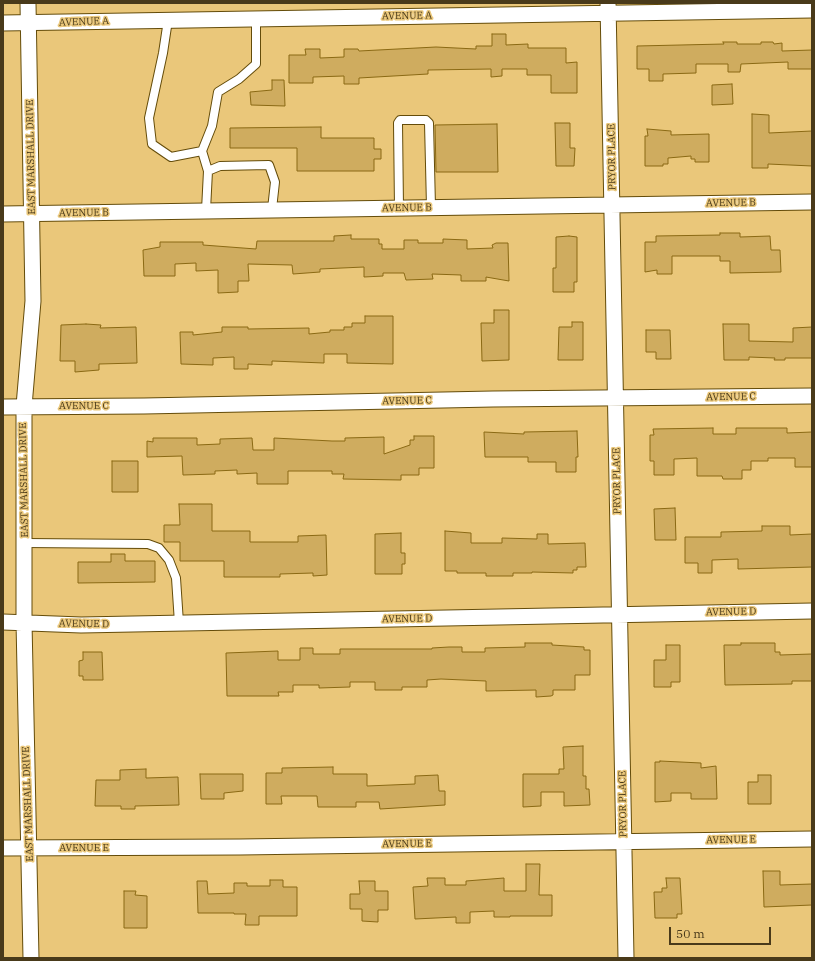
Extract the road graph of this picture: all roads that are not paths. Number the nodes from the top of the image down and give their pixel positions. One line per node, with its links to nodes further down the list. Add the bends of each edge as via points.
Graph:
1 (28, 3): 7 (street, EAST MARSHALL DRIVE)
2 (608, 8): 3 (street, AVENUE A); 4 (street, AVENUE A); 11 (street, PRYOR PLACE)
3 (812, 10)
4 (256, 18): 5 (street, AVENUE A); 8 (lane, via 256,64 218,92 212,126)
5 (168, 20): 7 (street, AVENUE A); 8 (lane, via 149,118 152,144 171,157)
6 (3, 23): 7 (street, AVENUE A)
7 (28, 23): 17 (street, EAST MARSHALL DRIVE)
8 (202, 151): 9 (lane)
9 (208, 172): 14 (lane, via 220,166 270,165 275,182); 15 (lane)
10 (812, 202): 11 (street, AVENUE B)
11 (613, 205): 12 (street, AVENUE B); 19 (street, PRYOR PLACE)
12 (431, 207): 13 (street, AVENUE B); 13 (lane, via 429,123 426,120 400,120)
13 (399, 208): 14 (street, AVENUE B)
14 (272, 209): 15 (street, AVENUE B)
15 (206, 210): 17 (street, AVENUE B)
16 (3, 214): 17 (street, AVENUE B)
17 (32, 214): 20 (street, EAST MARSHALL DRIVE, via 34,301)
18 (812, 396): 19 (street, AVENUE C)
19 (615, 398): 20 (street, AVENUE C); 24 (street, PRYOR PLACE)
20 (24, 406): 21 (street, AVENUE C); 22 (street, EAST MARSHALL DRIVE)
21 (3, 407)
22 (25, 542): 26 (street, EAST MARSHALL DRIVE); 27 (lane, via 148,544 159,548 170,560 176,578)
23 (812, 611): 24 (street, AVENUE D)
24 (621, 614): 27 (street, AVENUE D); 29 (street, PRYOR PLACE)
25 (3, 622): 26 (street, AVENUE D)
26 (24, 622): 27 (street, AVENUE D, via 81,625); 31 (street, EAST MARSHALL DRIVE)
27 (178, 623)
28 (812, 839): 29 (street, AVENUE E)
29 (623, 842): 31 (street, AVENUE E); 33 (street, PRYOR PLACE)
30 (3, 848): 31 (street, AVENUE E)
31 (30, 848): 32 (street, EAST MARSHALL DRIVE)
32 (31, 958)
33 (626, 958)

